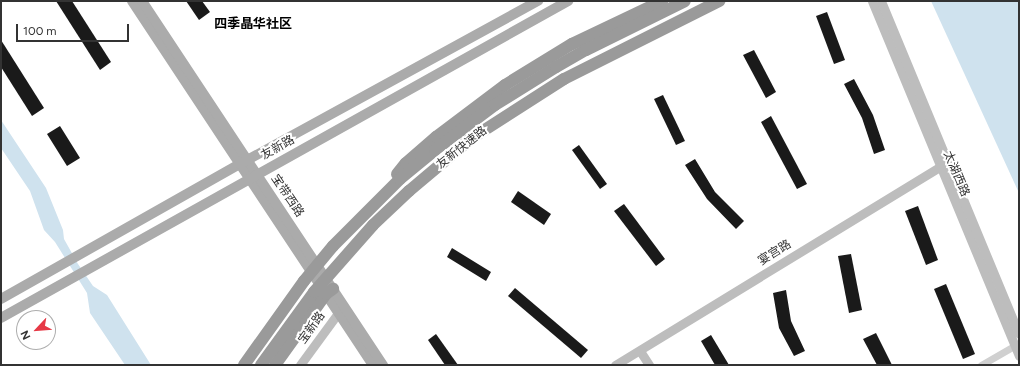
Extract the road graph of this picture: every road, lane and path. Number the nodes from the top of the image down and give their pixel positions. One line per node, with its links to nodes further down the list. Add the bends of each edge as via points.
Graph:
1 (132, 1): 10 (main road, 宝带西路)
2 (142, 1): 10 (main road, 宝带西路)
3 (538, 1): 10 (main road, 友新路)
4 (568, 1): 12 (main road, 友新路)
5 (662, 1): 13 (highway, bridge, via 572,44 488,97 406,163)
6 (685, 1): 13 (highway, 友新快速路, bridge, via 586,50 495,105 400,179)
7 (719, 1): 23 (highway, 友新快速路, bridge, via 564,79 460,148 404,196 344,256 314,292)
8 (872, 1): 11 (main road, 太湖西路)
9 (881, 1): 11 (main road, 太湖西路)
10 (244, 162): 12 (main road, 宝带西路); 15 (main road, 友新路)
11 (943, 164): 18 (main road, 太湖西路); 19 (main road, 太湖西路); 20 (main road, 宴宫路)
12 (253, 176): 14 (main road, 宝带西路); 17 (main road, 友新路)
13 (363, 215): 22 (highway, 友新快速路, bridge, via 304,281)
14 (329, 291): 16 (main road, 宝带西路); 24 (highway)
15 (1, 299)
16 (342, 310): 25 (main road, 宝新路); 26 (main road, 宝带西路); 27 (main road, 宝带西路)
17 (1, 318)
18 (1019, 334)
19 (1017, 344): 21 (main road, 太湖西路); 30 (street)
20 (640, 350): 28 (main road, 宴宫路); 29 (main road)
21 (1019, 356)
22 (244, 365)
23 (261, 365)
24 (275, 365)
25 (300, 365)
26 (373, 365)
27 (383, 365)
28 (615, 365)
29 (649, 365)
30 (981, 365)

